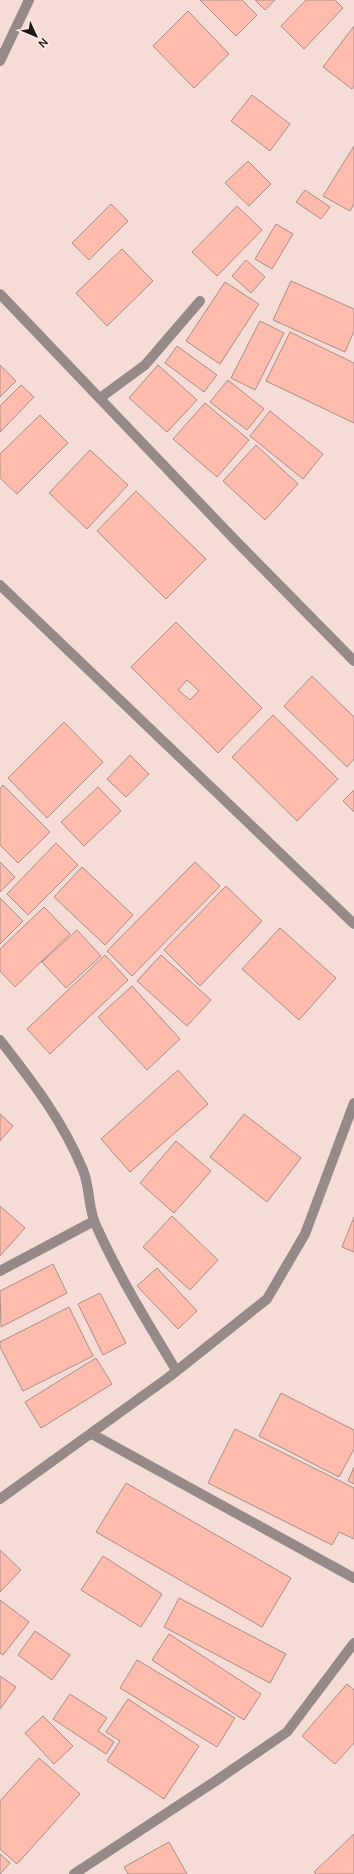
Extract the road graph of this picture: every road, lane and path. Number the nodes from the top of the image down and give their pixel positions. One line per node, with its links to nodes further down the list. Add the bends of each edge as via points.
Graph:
1 (30, 0): 2 (street)
2 (0, 61)
3 (0, 294): 5 (street)
4 (200, 301): 5 (street, via 145,365)
5 (100, 398): 7 (street, via 240,546)
6 (0, 584): 8 (street)
7 (354, 661)
8 (354, 924)
9 (0, 1040): 11 (street, via 43,1094 71,1142 84,1172)
10 (354, 1102): 13 (street, via 305,1234 267,1299)
11 (94, 1221): 12 (street); 13 (street, via 119,1273)
12 (0, 1271)
13 (176, 1370): 14 (street)
14 (92, 1434): 15 (street); 16 (street)
15 (0, 1499)
16 (354, 1578)
17 (354, 1644): 18 (street, via 287,1732)
18 (74, 1874)

